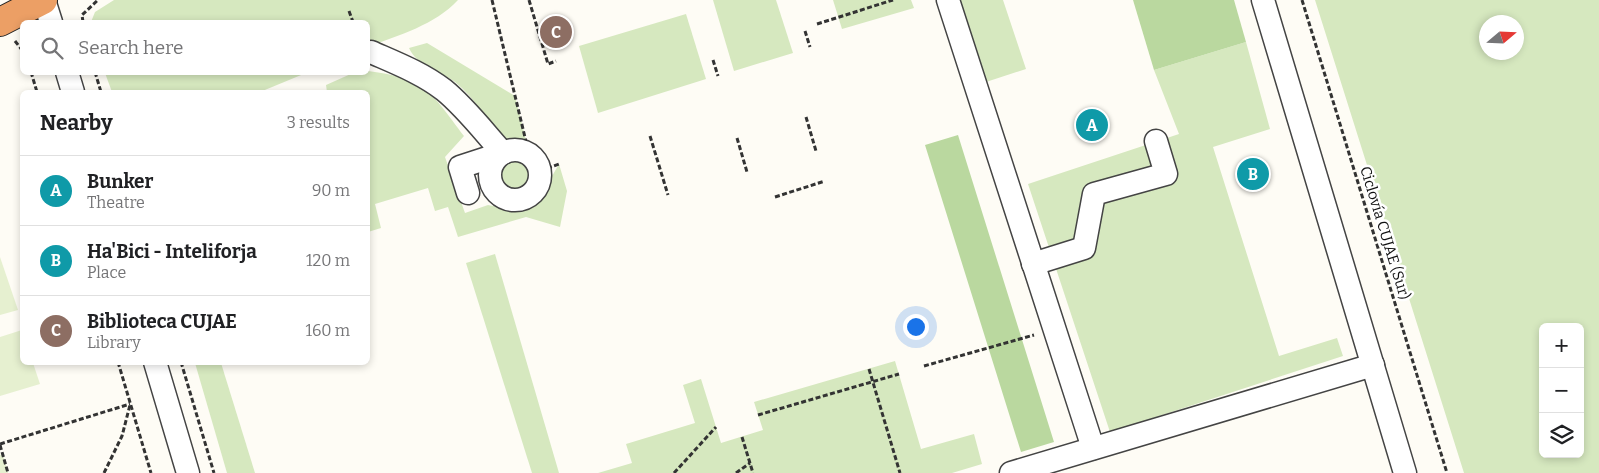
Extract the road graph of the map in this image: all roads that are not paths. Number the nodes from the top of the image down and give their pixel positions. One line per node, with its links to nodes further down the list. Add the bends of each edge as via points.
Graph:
1 (44, 0): 4 (lane); 5 (highway)
2 (948, 0): 12 (lane)
3 (1263, 0): 14 (lane)
4 (50, 20)
5 (0, 22)
6 (371, 52): 10 (lane, via 409,68 443,90)
7 (68, 75): 8 (lane)
8 (72, 90)
9 (1156, 141): 12 (lane, via 1166,174 1094,194 1084,248)
10 (503, 153): 10 (lane, via 496,158 489,174 494,191 501,197 517,201 532,194 538,188 543,163 516,150); 11 (lane, via 460,167)
11 (468, 193)
12 (1033, 264): 15 (lane)
13 (156, 365): 16 (lane)
14 (1373, 365): 15 (lane); 18 (lane)
15 (1093, 448): 17 (lane)
16 (188, 473)
17 (1011, 473)
18 (1405, 473)

